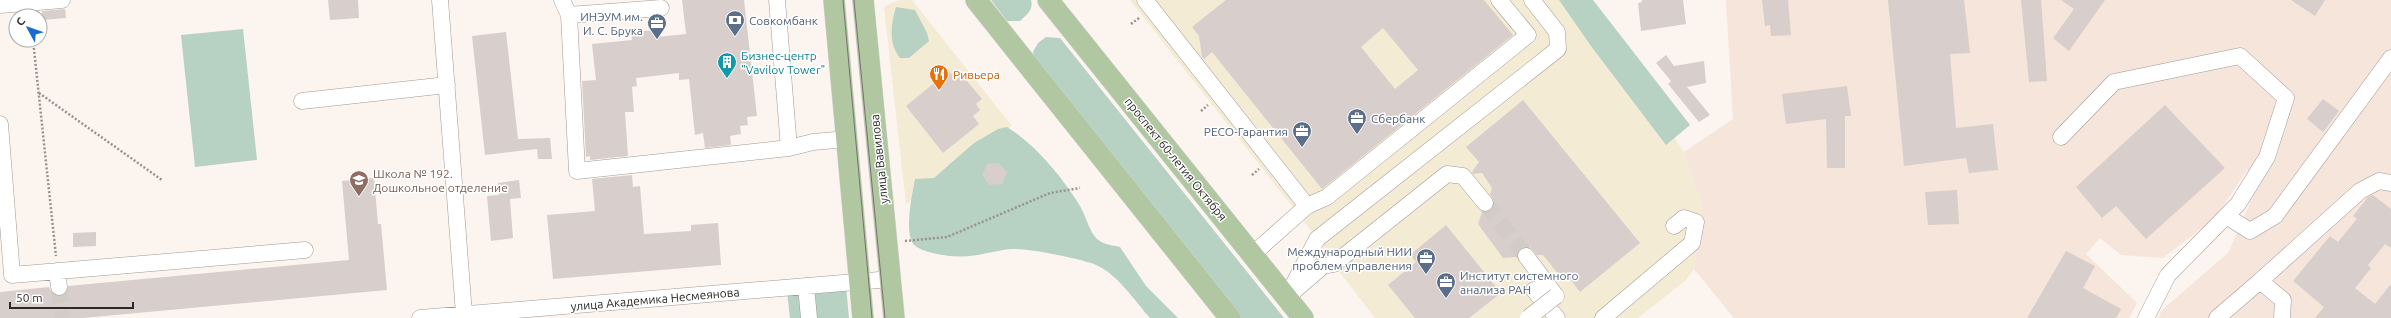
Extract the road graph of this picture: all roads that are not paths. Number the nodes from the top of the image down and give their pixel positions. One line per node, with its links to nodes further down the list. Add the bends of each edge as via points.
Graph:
1 (62, 0): 12 (street)
2 (440, 0): 17 (street)
3 (562, 0): 15 (street)
4 (777, 0): 22 (street)
5 (834, 0): 21 (main road)
6 (863, 0): 31 (main road, улица Вавилова)
7 (976, 0): 42 (main road)
8 (1048, 0): 29 (main road, проспект 60-летия Октября)
9 (1145, 0): 25 (street)
10 (1499, 0): 25 (street, via 1528,35 1327,197)
11 (1532, 0): 35 (street, via 1557,32 1558,49 1317,239)
12 (38, 1): 13 (street)
13 (0, 5)
14 (661, 8): 15 (street)
15 (569, 15): 22 (street, via 577,171)
16 (2391, 58): 26 (street, via 2275,216 2250,231)
17 (447, 85): 18 (street); 37 (street)
18 (302, 101)
19 (0, 124): 28 (street, via 12,274 58,279)
20 (2061, 137): 26 (street, via 2114,82 2240,56 2286,98 2268,157 2238,204)
21 (847, 139): 22 (street, via 813,142); 33 (main road)
22 (789, 148)
23 (2391, 183): 32 (street, via 2379,181 2360,191)
24 (1485, 203): 35 (street, via 1463,176 1447,174 1334,264 1323,266)
25 (1307, 206): 29 (street)
26 (2226, 216): 46 (street, via 2168,275)
27 (1674, 226): 45 (street, via 1684,218 1696,222 1692,243)
28 (305, 250)
29 (1253, 254): 35 (main road, проспект 60-летия Октября)
30 (1526, 256): 44 (street, bridge, via 1556,296)
31 (891, 279): 33 (street, улица Академика Несмеянова); 41 (main road, улица Вавилова)
32 (2260, 281): 47 (street); 48 (street, via 2283,300)
33 (860, 282): 34 (street, улица Академика Несмеянова); 40 (main road)
34 (806, 286): 36 (street, улица Академика Несмеянова); 39 (street)
35 (1287, 297): 43 (main road, проспект 60-летия Октября)
36 (545, 313): 37 (street, улица Академика Несмеянова)
37 (464, 314): 38 (street, улица Академика Несмеянова)
38 (420, 318)
39 (809, 318)
40 (863, 318)
41 (894, 318)
42 (1230, 318)
43 (1304, 318)
44 (1528, 318)
45 (1603, 318)
46 (2146, 318)
47 (2216, 318)
48 (2282, 318)

